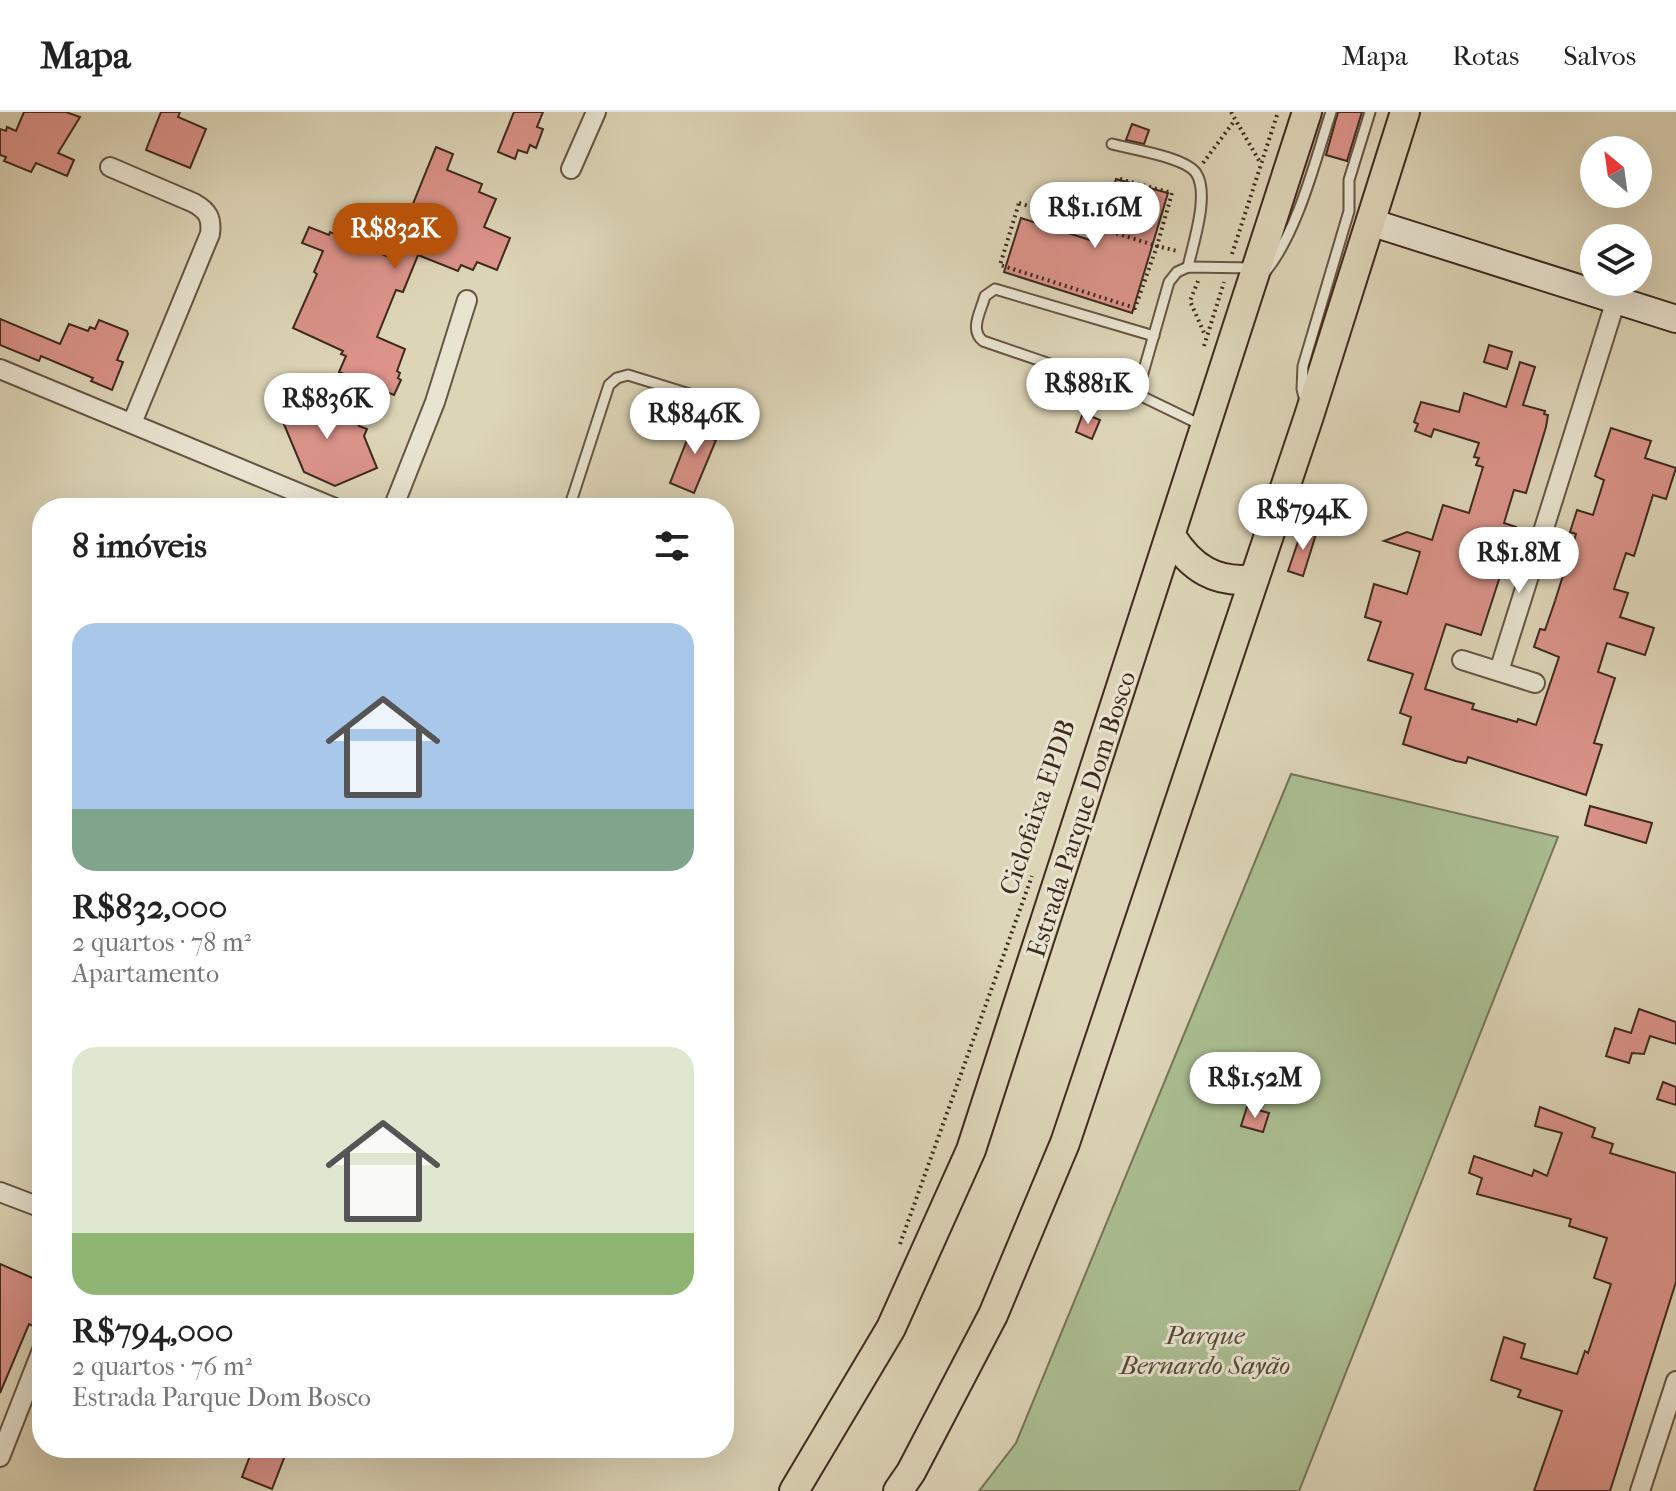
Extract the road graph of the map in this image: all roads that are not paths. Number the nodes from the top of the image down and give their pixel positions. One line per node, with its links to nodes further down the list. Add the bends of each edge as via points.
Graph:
1 (596, 112): 8 (street)
2 (1307, 112): 11 (main road, Estrada Parque Dom Bosco)
3 (1331, 112): 11 (lane, via 1303,199 1274,261)
4 (1370, 112): 19 (lane, via 1349,180 1349,211 1303,366)
5 (1405, 112): 9 (main road)
6 (1112, 144): 10 (lane, via 1183,163 1196,173 1200,208)
7 (110, 167): 20 (street, via 205,209 211,224)
8 (571, 169)
9 (1370, 222): 13 (street); 19 (main road)
10 (1188, 267): 11 (lane, via 1228,268); 15 (lane, via 1169,282)
11 (1255, 278): 21 (main road, Estrada Parque Dom Bosco)
12 (467, 300): 23 (street)
13 (1616, 300): 14 (street); 28 (street)
14 (1676, 319)
15 (1154, 336): 17 (lane); 17 (lane, via 995,289 985,296 975,331 983,341)
16 (0, 369): 20 (street)
17 (1137, 394): 21 (lane)
18 (709, 400): 24 (lane, via 628,375 617,378 609,385)
19 (1309, 416): 26 (main road)
20 (132, 423): 22 (street)
21 (1206, 428): 25 (main road, Estrada Parque Dom Bosco)
22 (311, 498)
23 (397, 498)
24 (572, 498)
25 (1171, 536): 26 (main road, via 1182,553 1215,576 1233,582); 35 (main road, Estrada Parque Dom Bosco, via 971,1150 891,1328)
26 (1254, 579): 36 (main road, via 1065,1143 993,1315)
27 (1462, 660): 28 (street)
28 (1499, 671): 29 (street)
29 (1535, 683)
30 (0, 1192): 31 (street)
31 (32, 1204)
32 (32, 1375): 34 (street)
33 (1676, 1381): 37 (street)
34 (0, 1457)
35 (794, 1491)
36 (898, 1491)
37 (1640, 1491)

